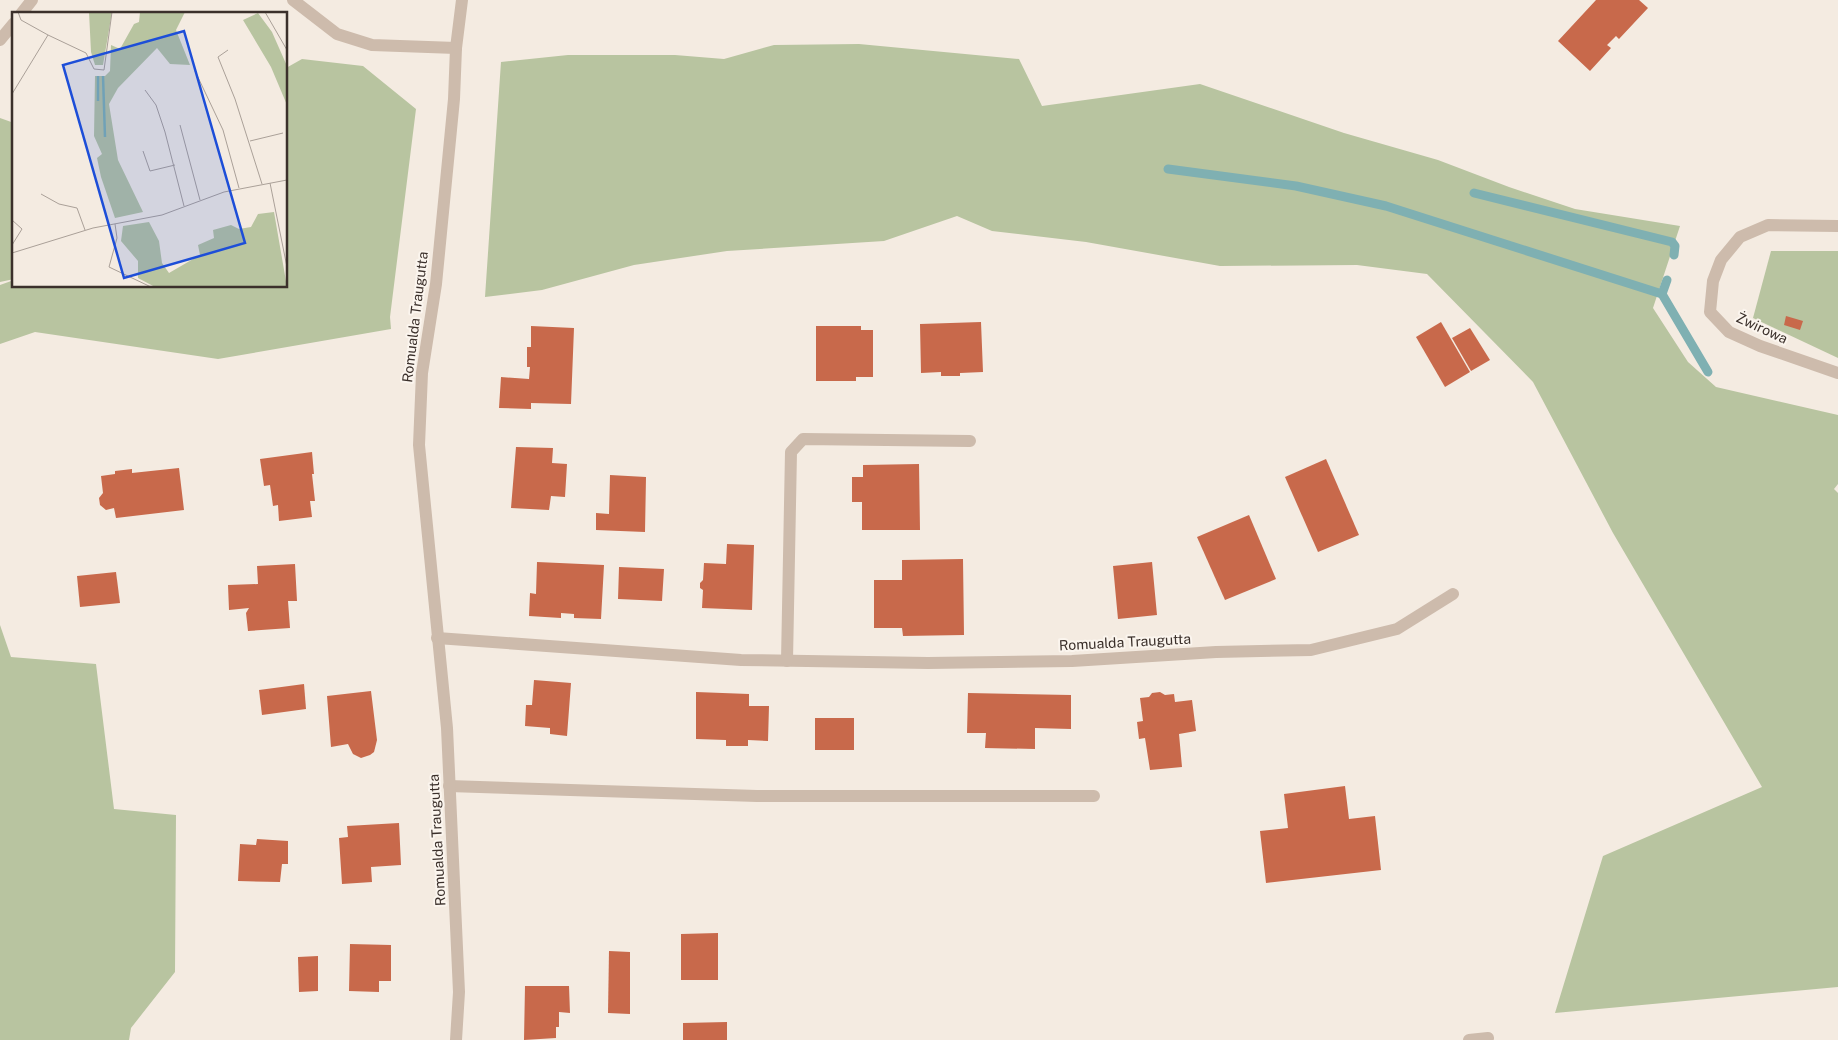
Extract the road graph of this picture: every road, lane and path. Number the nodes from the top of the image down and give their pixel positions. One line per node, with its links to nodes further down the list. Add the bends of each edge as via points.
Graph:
1 (32, 0): 4 (street)
2 (294, 0): 7 (street, via 337,34 372,46)
3 (462, 0): 7 (street, Romualda Traugutta)
4 (23, 12)
5 (12, 25): 6 (street)
6 (0, 40)
7 (456, 48): 12 (street, Romualda Traugutta, via 436,284 422,372 419,445)
8 (1838, 226): 9 (street, Żwirowa, via 1768,225 1740,237 1721,260 1713,281 1710,312 1729,332)
9 (1838, 373)
10 (970, 441): 13 (street, via 803,439 791,452)
11 (1453, 594): 13 (street, Romualda Traugutta, via 1398,629 1310,650 1072,661)
12 (438, 638): 13 (street, Romualda Traugutta); 14 (street, Romualda Traugutta)
13 (787, 661)
14 (449, 786): 15 (street, via 758,796); 17 (street, Romualda Traugutta, via 459,992)
15 (1094, 796)
16 (1488, 1038): 18 (street)
17 (456, 1040)
18 (1469, 1040)

